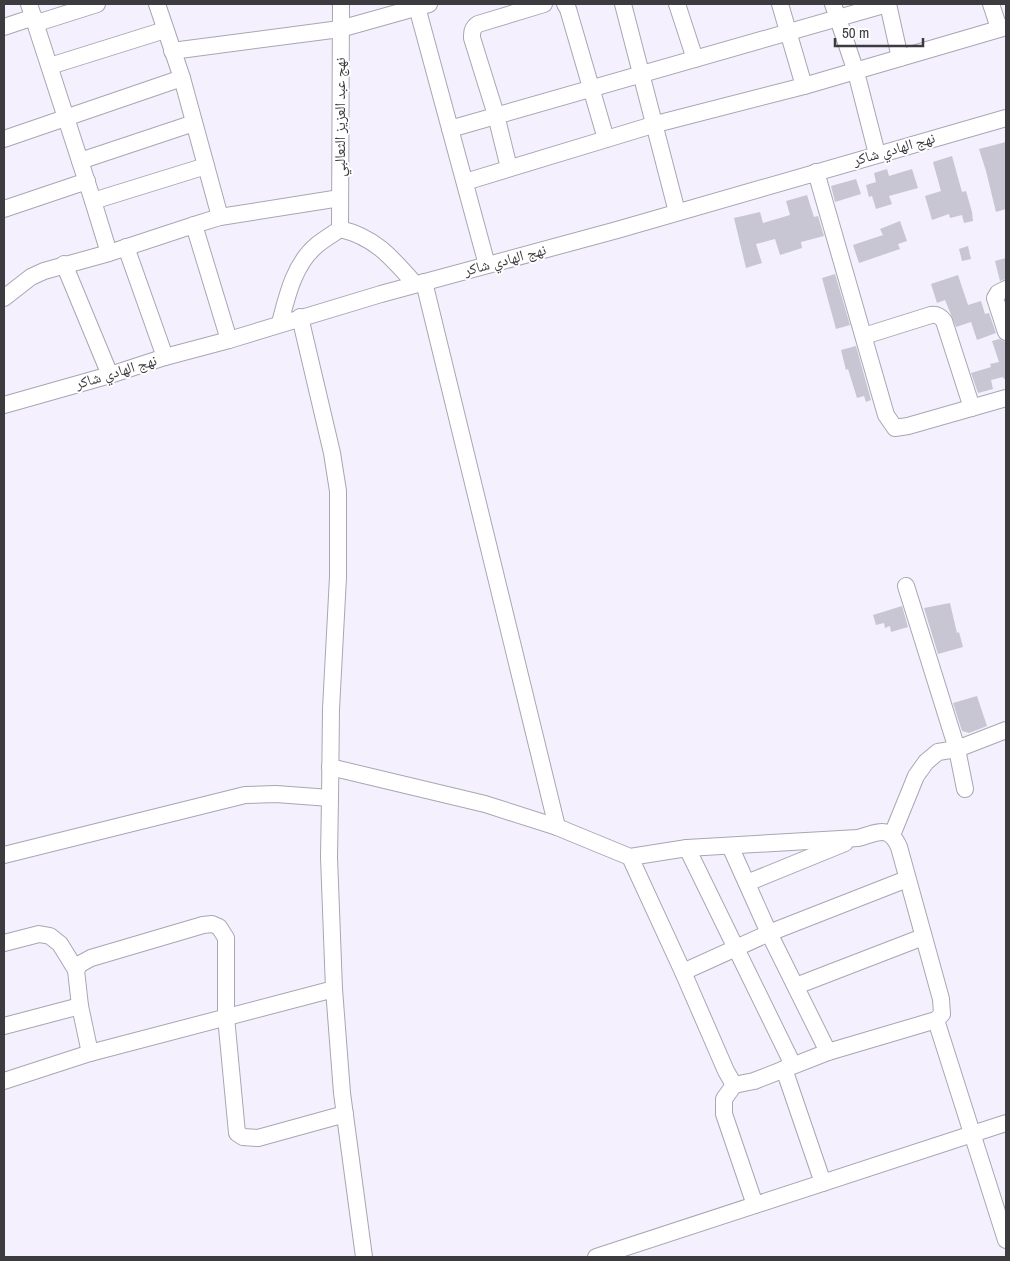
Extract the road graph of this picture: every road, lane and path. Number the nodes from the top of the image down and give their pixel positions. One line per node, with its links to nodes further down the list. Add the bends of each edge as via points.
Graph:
1 (97, 4): 13 (street)
2 (157, 4): 17 (street)
3 (340, 4): 16 (street, نهج عبد العزيز الثعالبي)
4 (544, 4): 28 (street, via 474,27 472,38)
5 (565, 4): 27 (street)
6 (623, 4): 24 (street)
7 (677, 4): 21 (street)
8 (780, 4): 18 (street)
9 (887, 4): 12 (street); 20 (street)
10 (991, 4): 15 (street)
11 (423, 6): 16 (street); 33 (street)
12 (835, 11): 18 (street); 23 (street)
13 (33, 15): 14 (street); 22 (street)
14 (4, 27)
15 (1002, 27): 20 (street)
16 (340, 29): 19 (street); 43 (street, نهج عبد العزيز الثعالبي)
17 (165, 30): 19 (street); 22 (street)
18 (789, 33): 21 (street); 26 (street)
19 (172, 51): 25 (street)
20 (900, 58): 23 (street)
21 (694, 59): 24 (street)
22 (50, 66): 29 (street)
23 (856, 72): 26 (street); 36 (street)
24 (642, 76): 27 (street); 32 (street)
25 (182, 78): 29 (street); 31 (street)
26 (804, 86): 32 (street)
27 (591, 89): 28 (street); 35 (street)
28 (496, 115): 33 (street); 39 (street)
29 (66, 117): 34 (street); 37 (street)
30 (1006, 118): 36 (street, نهج الهادي شاكر)
31 (194, 123): 37 (street); 38 (street)
32 (656, 124): 35 (street); 46 (street)
33 (450, 129): 42 (street)
34 (4, 139)
35 (606, 139): 39 (street)
36 (876, 154): 40 (street, نهج الهادي شاكر)
37 (80, 161): 41 (street)
38 (206, 166): 44 (street); 47 (street)
39 (509, 168): 42 (street)
40 (816, 172): 46 (street, نهج الهادي شاكر); 60 (street)
41 (87, 181): 44 (street); 45 (street)
42 (465, 182): 53 (street)
43 (340, 198): 47 (street); 49 (street, نهج عبد العزيز الثعالبي)
44 (94, 201): 51 (street)
45 (4, 209)
46 (678, 212): 53 (street, نهج الهادي شاكر)
47 (220, 217): 48 (street)
48 (194, 225): 50 (street); 61 (street)
49 (340, 229): 54 (street, via 356,233 381,248); 58 (street, via 316,246 303,262 291,284)
50 (126, 247): 51 (street); 62 (street)
51 (109, 253): 52 (street)
52 (64, 264): 56 (street, via 31,277); 63 (street)
53 (487, 265): 54 (street, نهج الهادي شاكر)
54 (419, 283): 57 (street, نهج الهادي شاكر); 73 (street)
55 (1006, 289): 59 (street, via 995,298)
56 (4, 298)
57 (300, 318): 58 (street, نهج الهادي شاكر); 70 (street, via 338,491)
58 (280, 323): 61 (street, نهج الهادي شاكر)
59 (1006, 332)
60 (864, 336): 66 (street, via 931,315 941,316); 66 (street, via 886,415 895,428)
61 (229, 340): 62 (street, نهج الهادي شاكر)
62 (165, 357): 63 (street, نهج الهادي شاكر)
63 (110, 375): 65 (street, نهج الهادي شاكر)
64 (1006, 398): 66 (street)
65 (4, 405)
66 (972, 408)
67 (906, 586): 69 (street)
68 (1006, 730): 69 (street)
69 (957, 749): 71 (street); 74 (street, via 938,752 921,768)
70 (330, 767): 72 (street); 73 (street, via 458,796)
71 (965, 788)
72 (330, 798): 78 (street, via 276,794 245,796); 89 (street)
73 (557, 827): 79 (street)
74 (892, 835): 75 (street, via 883,831); 80 (street, via 899,847)
75 (858, 838): 76 (street); 81 (street)
76 (730, 846): 77 (street); 81 (street)
77 (687, 848): 79 (street); 85 (street)
78 (4, 855)
79 (630, 857): 87 (street)
80 (907, 879): 82 (street); 83 (street)
81 (747, 883): 82 (street)
82 (769, 933): 85 (street); 88 (street)
83 (923, 937): 88 (street); 92 (street, via 943,1008 941,1017)
84 (4, 943): 86 (street, via 33,935 50,936 60,944)
85 (736, 948): 87 (street); 96 (street)
86 (76, 970): 90 (street); 91 (street, via 91,958 212,924 219,927 226,938)
87 (683, 972): 98 (street)
88 (796, 986): 94 (street)
89 (334, 989): 91 (street); 99 (street)
90 (80, 1006): 93 (street); 95 (street)
91 (226, 1016): 95 (street); 99 (street, via 239,1135 258,1138)
92 (936, 1020): 94 (street); 101 (street)
93 (4, 1026)
94 (828, 1052): 96 (street)
95 (90, 1053): 97 (street)
96 (788, 1067): 98 (street, via 754,1081); 102 (street)
97 (4, 1081)
98 (734, 1085): 103 (street, via 724,1099 724,1114)
99 (345, 1114): 105 (street)
100 (1006, 1123): 101 (street)
101 (971, 1134): 102 (street); 104 (street)
102 (822, 1183): 103 (street)
103 (755, 1205): 106 (street)
104 (1006, 1240)
105 (364, 1257)
106 (596, 1257)

